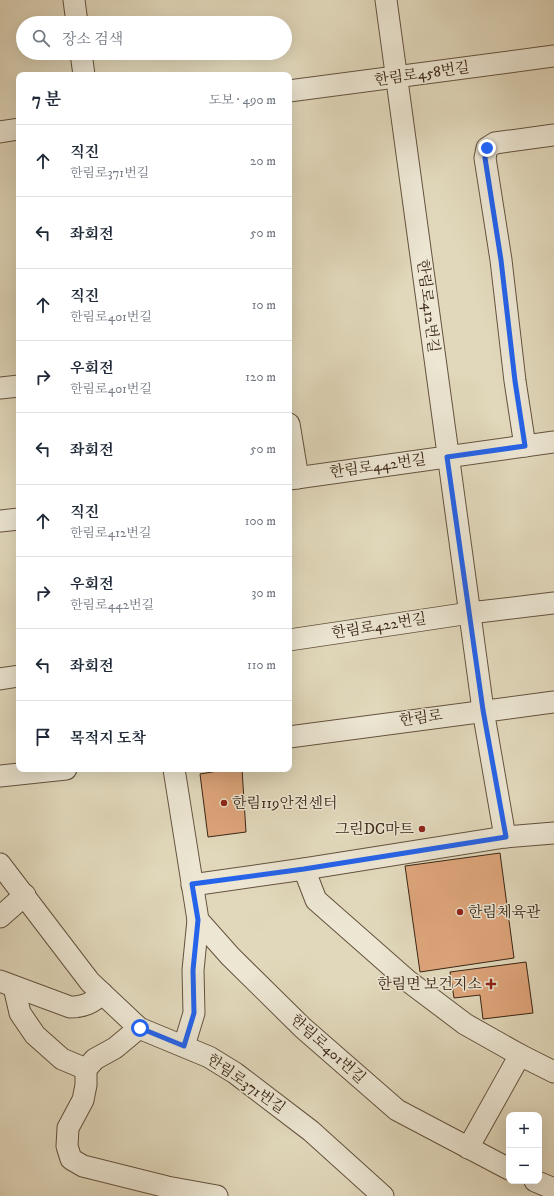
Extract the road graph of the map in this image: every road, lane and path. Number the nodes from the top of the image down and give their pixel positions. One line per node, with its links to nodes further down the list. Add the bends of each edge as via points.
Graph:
1 (74, 0): 3 (street)
2 (386, 0): 7 (street, 한림로412번길)
3 (76, 16)
4 (554, 56): 7 (street, 한림로458번길)
5 (82, 60): 6 (street)
6 (84, 72)
7 (397, 77): 8 (street, 한림로458번길); 16 (street, 한림로412번길)
8 (292, 91)
9 (16, 129): 10 (street)
10 (0, 132)
11 (554, 135): 15 (street, via 495,142 487,148 485,158)
12 (16, 386): 13 (street)
13 (0, 388)
14 (554, 442): 15 (street, 한림로442번길)
15 (525, 446): 16 (street, 한림로442번길)
16 (447, 457): 18 (street, 한림로442번길); 22 (street, 한림로412번길)
17 (292, 464): 18 (street, 한림로442번길)
18 (293, 478)
19 (16, 518): 20 (street)
20 (0, 521)
21 (554, 603): 22 (street)
22 (470, 613): 23 (street, 한림로422번길); 27 (street, 한림로412번길)
23 (292, 640)
24 (16, 676): 25 (street)
25 (0, 679)
26 (554, 702): 27 (street, 한림로)
27 (483, 710): 28 (street, 한림로); 33 (street, 한림로412번길)
28 (292, 737)
29 (38, 772): 31 (street)
30 (174, 772): 36 (street)
31 (0, 776)
32 (554, 833): 33 (street)
33 (506, 837): 35 (street)
34 (0, 864): 37 (street, 한림로371번길)
35 (304, 869): 36 (street); 44 (street, via 316,900 408,981 465,1024)
36 (192, 884): 39 (street)
37 (24, 895): 38 (street); 41 (street, 한림로371번길, via 90,982)
38 (0, 917)
39 (198, 920): 43 (street, via 193,970 194,1013); 47 (street, 한림로401번길, via 236,962 351,1071 397,1110)
40 (7, 984): 41 (street, via 70,1007 80,1007 94,1001); 45 (street, via 20,1013 35,1035 62,1060)
41 (102, 993): 42 (street, 한림로371번길)
42 (140, 1028): 43 (street, 한림로371번길); 45 (street, via 115,1048 95,1059)
43 (184, 1046): 52 (street, 한림로371번길, via 235,1073 311,1131)
44 (520, 1055): 46 (street); 47 (street)
45 (86, 1069): 51 (street, via 83,1100 68,1128 67,1146 71,1159 83,1166 167,1187)
46 (554, 1072)
47 (468, 1148): 48 (street, 한림로401번길)
48 (506, 1167)
49 (542, 1184): 50 (street)
50 (554, 1189)
51 (217, 1196)
52 (383, 1196)

